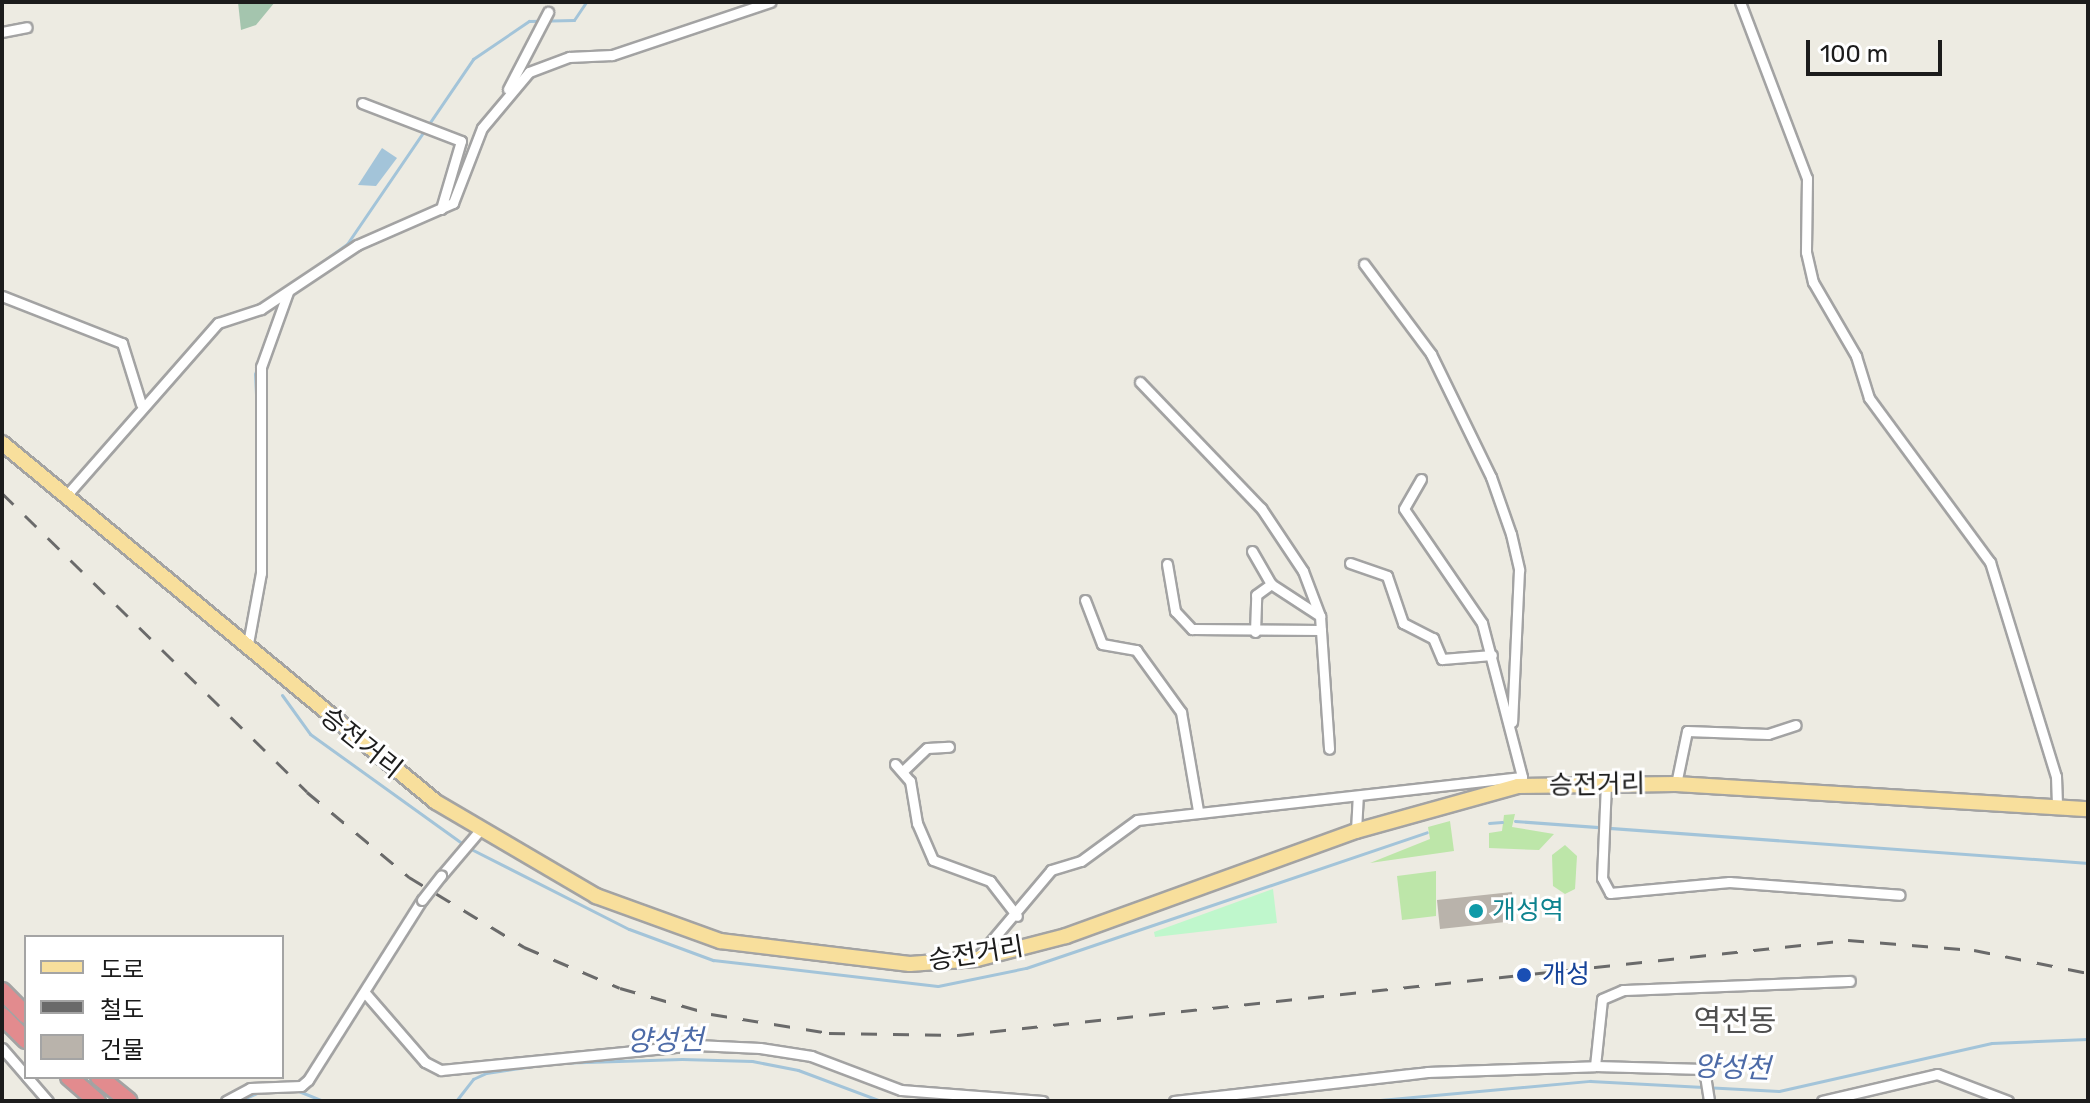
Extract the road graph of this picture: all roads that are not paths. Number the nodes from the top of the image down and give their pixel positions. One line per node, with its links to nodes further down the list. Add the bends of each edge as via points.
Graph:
1 (770, 2): 6 (street, via 612,55 547,62)
2 (1740, 2): 37 (street, via 1807,178 1806,252 1813,282 1856,356 1869,398 1990,562 2056,776)
3 (546, 19): 6 (street, via 520,57)
4 (27, 27): 5 (street)
5 (2, 32)
6 (507, 92): 8 (street, via 482,128 461,191)
7 (362, 103): 8 (street, via 456,136 463,148)
8 (439, 212): 10 (street, via 357,245)
9 (1364, 264): 27 (street, via 1431,354 1491,477 1511,534 1519,570)
10 (288, 292): 13 (street, via 261,309 218,323 162,390); 25 (street, via 261,367 261,573)
11 (2, 296): 13 (street, via 122,343)
12 (1140, 382): 22 (street, via 1261,508 1303,571)
13 (141, 404): 16 (street)
14 (2, 443): 16 (main road, 승전거리)
15 (1421, 479): 26 (street, via 1404,509 1434,561 1469,601)
16 (65, 497): 25 (main road, 승전거리)
17 (1252, 551): 20 (street)
18 (1350, 563): 26 (street, via 1387,576 1403,623 1433,638 1442,659)
19 (1167, 564): 24 (street, via 1169,596 1182,623 1203,633)
20 (1271, 584): 22 (street); 24 (street, via 1256,595)
21 (1085, 600): 39 (street, via 1102,644 1136,650 1181,712)
22 (1320, 616): 23 (street)
23 (1321, 630): 24 (street); 30 (street)
24 (1255, 632)
25 (247, 649): 41 (main road, 승전거리)
26 (1492, 655): 27 (street)
27 (1512, 722): 33 (street)
28 (1796, 725): 35 (street, via 1768,734 1687,731)
29 (949, 747): 32 (street, via 927,748)
30 (1329, 749)
31 (895, 764): 32 (street)
32 (905, 769): 43 (street, via 933,860 990,881)
33 (1520, 782): 34 (main road, 승전거리); 36 (street); 40 (main road, 승전거리)
34 (1606, 783): 35 (main road, 승전거리); 42 (street, via 1602,878 1619,896 1651,887 1729,882)
35 (1676, 784): 37 (main road, 승전거리)
36 (1358, 796): 39 (street); 40 (street)
37 (2057, 804): 38 (main road, 승전거리)
38 (2088, 809)
39 (1198, 810): 43 (street, via 1158,814 1121,828 1081,861 1051,870 1028,891)
40 (1356, 831): 44 (main road, 승전거리, via 1066,936)
41 (471, 840): 44 (main road, 승전거리, via 596,896 720,941 910,964); 47 (street, bridge, via 422,900)
42 (1900, 895)
43 (1017, 916): 44 (street)
44 (977, 959)
45 (1850, 981): 52 (street, via 1623,990 1602,999)
46 (2, 991): 48 (highway)
47 (366, 994): 58 (street, via 425,1062 441,1070 696,1045 760,1048 811,1056 901,1090); 62 (street, via 301,1086 250,1088)
48 (24, 1013)
49 (2, 1016): 50 (highway)
50 (24, 1038)
51 (2, 1048): 53 (street)
52 (1595, 1066): 57 (street, via 1704,1069); 64 (street, via 1412,1073)
53 (24, 1074)
54 (29, 1079): 59 (street)
55 (71, 1079): 60 (highway)
56 (102, 1079): 61 (highway)
57 (1709, 1099)
58 (1012, 1100): 63 (street)
59 (48, 1101)
60 (97, 1101)
61 (129, 1101)
62 (226, 1101)
63 (1043, 1101)
64 (1174, 1101)
65 (1822, 1101): 66 (street, via 1937,1074)
66 (2008, 1101)

